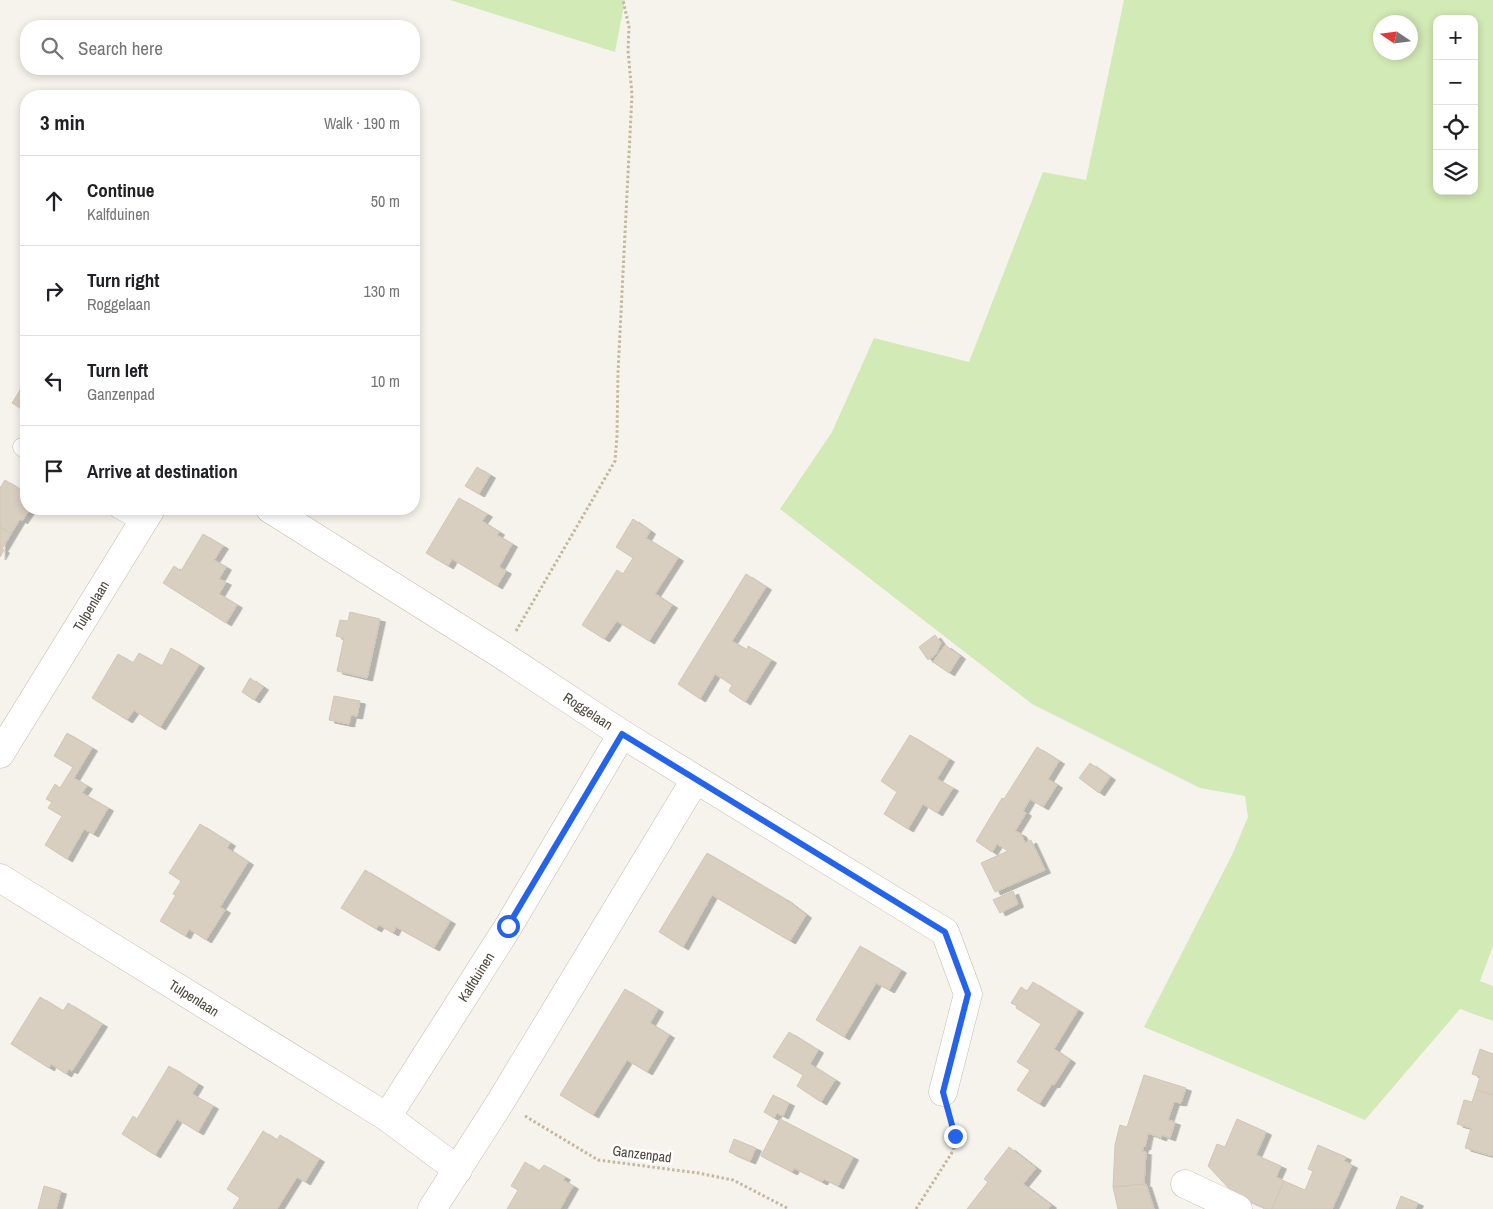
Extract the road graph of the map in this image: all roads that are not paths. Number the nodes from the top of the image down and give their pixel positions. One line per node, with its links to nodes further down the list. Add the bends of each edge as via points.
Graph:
1 (280, 515): 3 (street, Roggelaan)
2 (147, 516): 4 (street, Tulpenlaan)
3 (622, 734): 5 (street, Roggelaan); 8 (street, Kalfduinen, via 508,926)
4 (0, 754)
5 (695, 780): 7 (street, Roggelaan, via 945,932 968,994); 9 (street)
6 (0, 878): 8 (street, Tulpenlaan)
7 (943, 1092)
8 (388, 1117): 9 (street)
9 (458, 1170): 11 (street)
10 (1185, 1184): 12 (street)
11 (432, 1209)
12 (1238, 1209)

